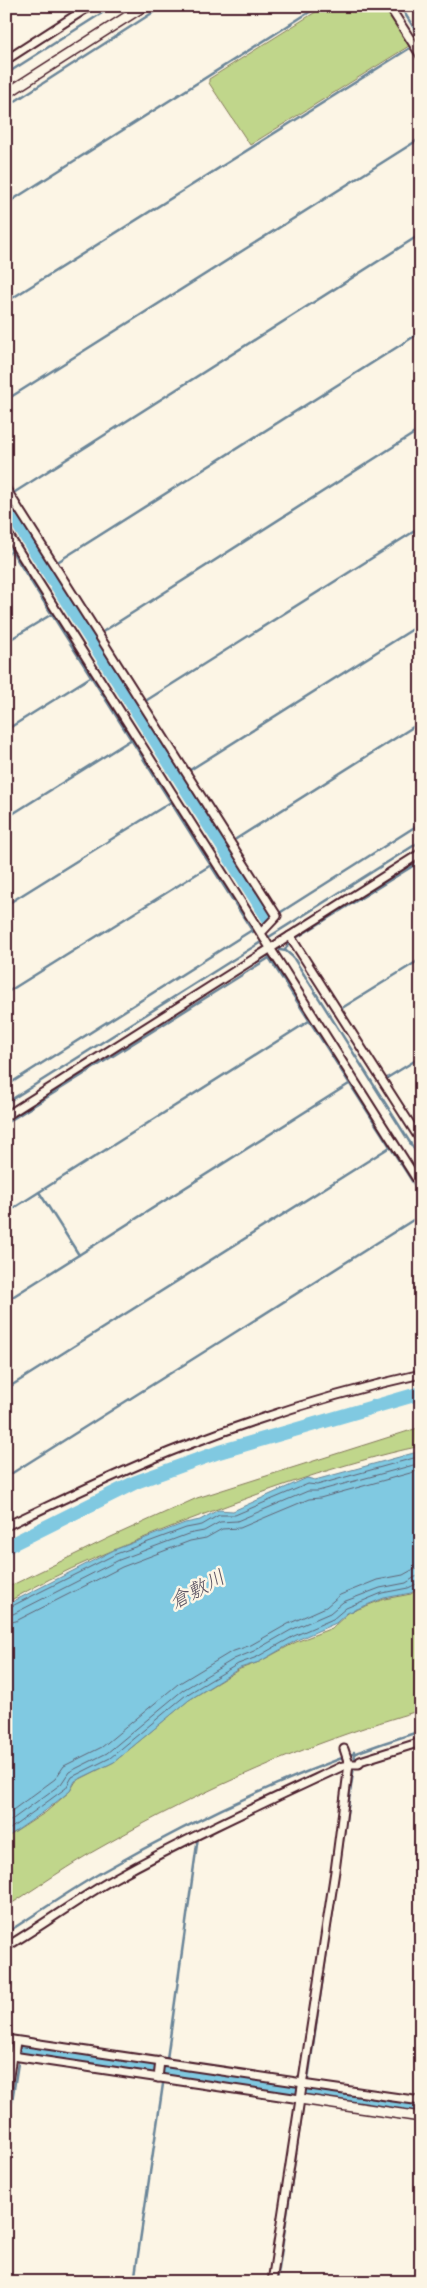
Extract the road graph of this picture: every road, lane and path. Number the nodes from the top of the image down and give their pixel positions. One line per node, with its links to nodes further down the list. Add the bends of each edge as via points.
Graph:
1 (90, 6): 5 (street)
2 (144, 6): 6 (street)
3 (389, 6): 4 (street)
4 (421, 56)
5 (6, 60)
6 (6, 94)
7 (6, 489): 11 (street, via 276,916)
8 (6, 531): 11 (street)
9 (421, 853): 10 (street)
10 (290, 936): 11 (street); 13 (street)
11 (265, 940): 12 (street); 14 (street)
12 (6, 1116)
13 (421, 1141)
14 (421, 1186)
15 (421, 1374): 16 (street, via 263,1417 181,1447)
16 (6, 1526)
17 (421, 1742): 18 (street)
18 (349, 1760): 19 (street, via 343,1766 113,1879); 24 (street)
19 (6, 1947)
20 (6, 2040): 21 (street)
21 (13, 2050): 22 (street); 23 (street); 25 (street)
22 (160, 2063): 23 (street); 24 (street)
23 (158, 2075): 24 (street)
24 (303, 2088): 26 (street); 27 (street); 28 (street)
25 (6, 2096)
26 (421, 2101)
27 (421, 2117)
28 (272, 2282)

